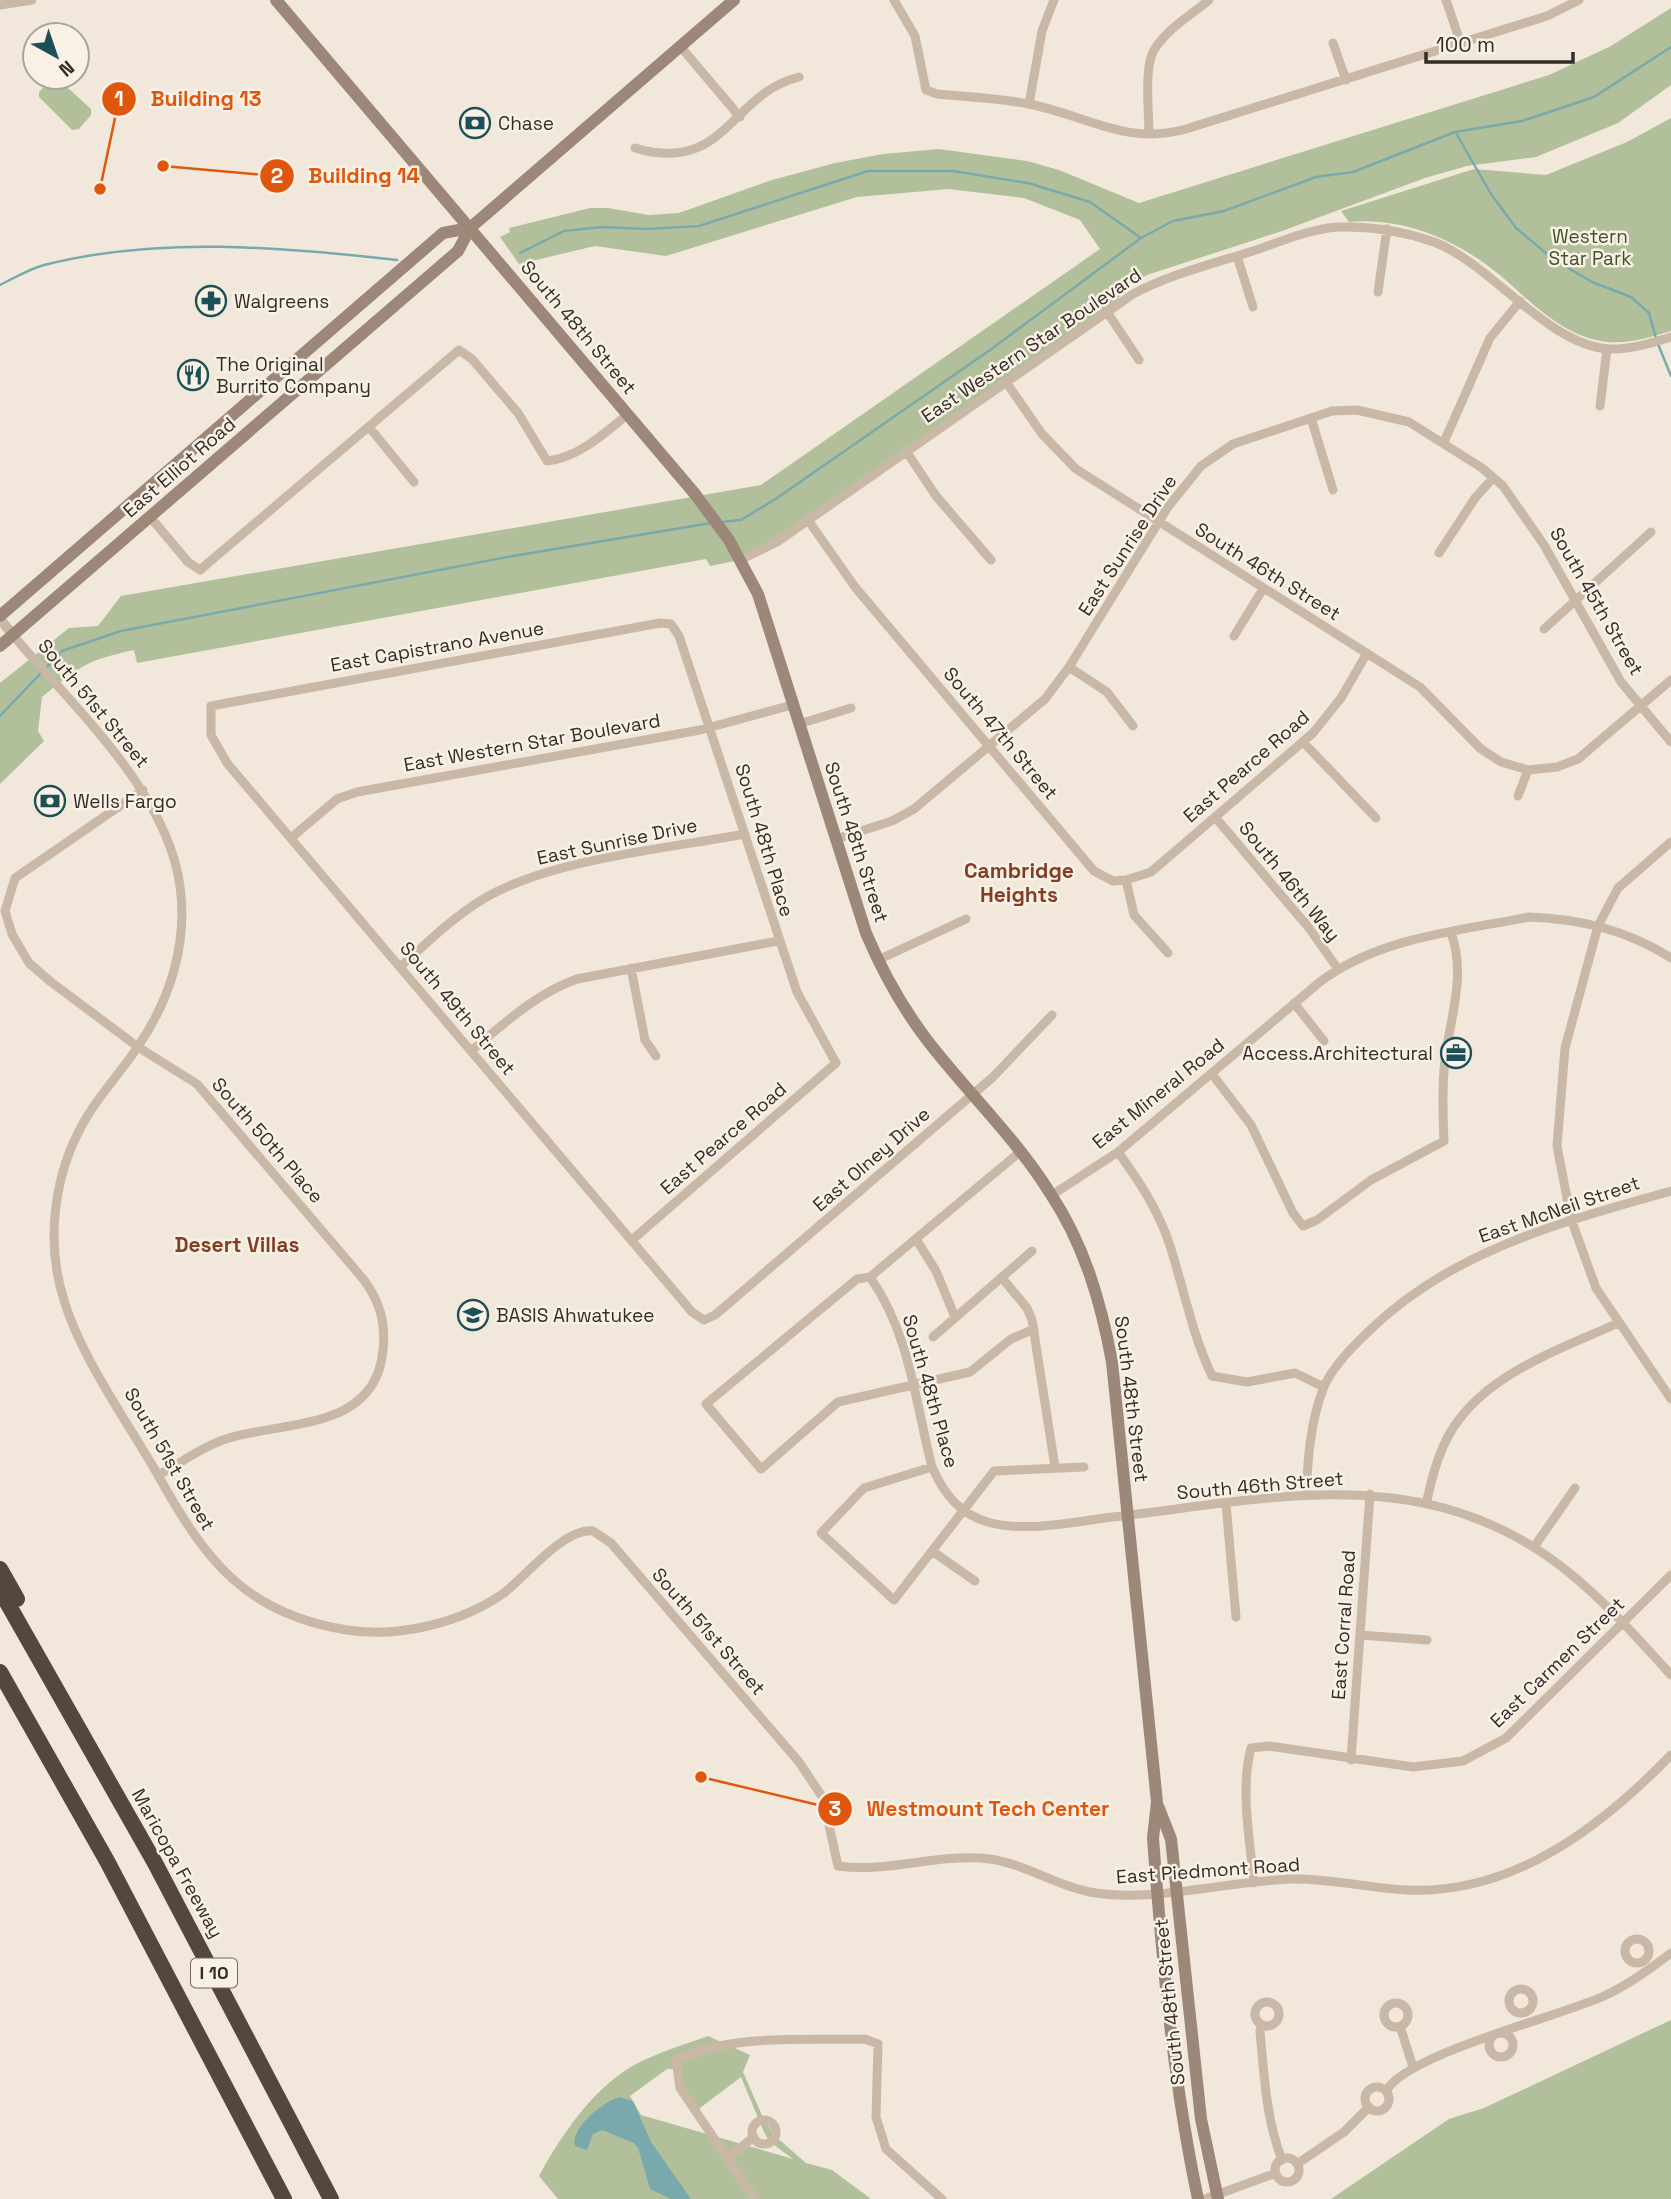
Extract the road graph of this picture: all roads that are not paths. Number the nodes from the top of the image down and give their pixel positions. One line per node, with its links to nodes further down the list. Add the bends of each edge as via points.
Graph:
1 (32, 0): 9 (street)
2 (276, 0): 20 (main road, South 48th Street)
3 (734, 0): 13 (main road, East Elliot Road)
4 (894, 0): 16 (street, via 915,36 926,90)
5 (1054, 0): 16 (street, via 1042,32)
6 (1209, 0): 18 (street, via 1153,52)
7 (1447, 0): 12 (street)
8 (1579, 0): 12 (street, via 1547,16)
9 (20, 1): 10 (street)
10 (0, 5)
11 (1333, 43): 15 (street)
12 (1461, 44): 15 (street)
13 (680, 46): 17 (street); 20 (main road, East Elliot Road)
14 (799, 77): 17 (street, via 782,81)
15 (1346, 80): 18 (street, via 1168,134)
16 (1029, 104): 18 (street, via 1132,135)
17 (740, 117): 19 (street, via 688,152 657,155)
18 (1149, 134)
19 (635, 148)
20 (470, 228): 31 (main road, East Elliot Road, via 443,233); 33 (main road, East Elliot Road, via 458,251); 34 (main road, South 48th Street)
21 (1387, 229): 22 (street, East Western Star Boulevard, via 1337,227); 23 (street); 24 (street, East Western Star Boulevard, via 1452,251)
22 (1237, 256): 25 (street); 26 (street, East Western Star Boulevard, via 1172,275)
23 (1378, 292)
24 (1520, 301): 28 (street, East Western Star Boulevard, via 1559,330); 37 (street, via 1490,338)
25 (1253, 307)
26 (1107, 312): 29 (street); 30 (street, East Western Star Boulevard)
27 (1671, 337): 28 (street, East Western Star Boulevard)
28 (1606, 349): 32 (street)
29 (1139, 359)
30 (1006, 382): 38 (street, East Western Star Boulevard); 44 (street, South 46th Street, via 1068,462)
31 (256, 395): 33 (main road); 51 (main road, East Elliot Road)
32 (1600, 406)
33 (270, 412): 42 (main road, East Elliot Road)
34 (628, 414): 36 (street, via 596,440 559,460 547,461 518,413 459,350); 47 (main road, South 48th Street, via 710,512)
35 (1311, 418): 37 (street, East Sunrise Drive, via 1357,410 1409,422); 41 (street); 44 (street, East Sunrise Drive, via 1233,444 1201,466)
36 (369, 427): 40 (street); 42 (street, via 200,570)
37 (1444, 442): 39 (street, East Sunrise Drive)
38 (906, 451): 43 (street, East Western Star Boulevard); 48 (street, via 936,496)
39 (1493, 478): 46 (street); 50 (street, South 45th Street, via 1520,506)
40 (414, 482)
41 (1333, 490)
42 (151, 518): 54 (main road, East Elliot Road)
43 (808, 520): 47 (street, East Western Star Boulevard); 69 (street, South 47th Street, via 855,587)
44 (1159, 524): 49 (street, South 46th Street); 58 (street, East Sunrise Drive)
45 (1651, 532): 50 (street)
46 (1439, 553)
47 (740, 560): 60 (main road, South 48th Street, via 758,594)
48 (991, 560)
49 (1263, 589): 55 (street); 57 (street, South 46th Street)
50 (1574, 602): 53 (street); 62 (street, South 45th Street)
51 (0, 618): 54 (street, South 51st Street)
52 (671, 624): 61 (street, East Capistrano Avenue); 66 (street, South 48th Place)
53 (1544, 629)
54 (13, 635): 56 (main road, East Elliot Road); 71 (street, South 51st Street)
55 (1234, 636)
56 (0, 646)
57 (1367, 653): 67 (street, East Pearce Road, via 1329,715); 70 (street, South 46th Street, via 1420,687 1481,749 1501,762)
58 (1069, 667): 65 (street, via 1107,692); 69 (street, East Sunrise Drive, via 1045,699)
59 (1671, 680): 62 (street)
60 (792, 705): 64 (main road, South 48th Street); 66 (street, East Western Star Boulevard)
61 (211, 706): 76 (street, South 49th Street, via 210,727 219,750)
62 (1641, 707): 68 (street, South 45th Street); 70 (street, via 1578,759)
63 (852, 708): 64 (street)
64 (799, 724): 77 (main road, South 48th Street)
65 (1133, 726)
66 (711, 727): 75 (street, South 48th Place); 76 (street, East Western Star Boulevard, via 357,792 337,799)
67 (1303, 742): 73 (street, East Pearce Road); 74 (street)
68 (1671, 743)
69 (990, 746): 77 (street, East Sunrise Drive, via 914,808 892,821); 79 (street, South 47th Street, via 1094,871 1113,881)
70 (1528, 770): 72 (street)
71 (143, 790): 93 (street, South 51st Street, via 173,853 182,919 172,978); 93 (street, South 50th Place, via 23,870 10,887 5,911 12,934 36,970)
72 (1518, 796)
73 (1214, 817): 79 (street, East Pearce Road, via 1152,872); 89 (street, South 46th Way)
74 (1376, 818)
75 (745, 834): 83 (street, South 48th Place); 87 (street, East Sunrise Drive, via 523,879 462,913)
76 (291, 838): 87 (street, South 49th Street)
77 (836, 839): 86 (main road, South 48th Street)
78 (1671, 842): 81 (street, via 1618,888)
79 (1126, 880): 84 (street, via 1134,915)
80 (966, 919): 86 (street)
81 (1598, 926): 82 (street, East Mineral Road, via 1529,917); 85 (street, East Mineral Road, via 1627,934); 103 (street, via 1565,1048 1557,1146)
82 (1451, 933): 89 (street, East Mineral Road, via 1391,944); 97 (street, via 1458,975 1444,1069 1444,1141 1371,1180 1317,1220 1303,1226 1293,1213 1251,1125)
83 (778, 941): 88 (street); 96 (street, South 48th Place, via 797,992)
84 (1168, 953)
85 (1671, 958)
86 (878, 960): 98 (main road, South 48th Street, via 906,1010)
87 (400, 967): 94 (street, South 49th Street)
88 (631, 968): 94 (street, via 552,988); 95 (street, via 645,1040)
89 (1338, 969): 90 (street, East Mineral Road)
90 (1294, 1003): 92 (street); 97 (street, East Mineral Road)
91 (1052, 1015): 98 (street, East Olney Drive, via 1012,1060)
92 (1324, 1041)
93 (138, 1047): 120 (street, South 51st Street, via 73,1143 60,1186 54,1240 64,1301 82,1343); 120 (street, South 50th Place, via 197,1084 268,1166 377,1297 384,1333 375,1379 344,1411 299,1426 231,1437)
94 (471, 1051): 105 (street, South 49th Street)
95 (656, 1056)
96 (836, 1062): 105 (street, East Pearce Road)
97 (1212, 1074): 100 (street, East Mineral Road)
98 (972, 1095): 99 (main road, South 48th Street); 110 (street, East Olney Drive)
99 (1021, 1151): 102 (main road, South 48th Street); 104 (street)
100 (1118, 1152): 102 (street, East Mineral Road); 115 (street, via 1145,1189 1170,1244 1212,1376 1247,1382 1295,1373)
101 (1671, 1191): 103 (street, East McNeil Street)
102 (1052, 1195): 127 (main road, South 48th Street, via 1087,1267 1106,1330)
103 (1571, 1219): 111 (street, via 1596,1288); 115 (street, East McNeil Street, via 1493,1247 1399,1302 1355,1344)
104 (916, 1239): 107 (street); 109 (street, via 936,1271)
105 (632, 1240): 110 (street, South 49th Street, via 692,1312)
106 (1032, 1251): 108 (street)
107 (870, 1277): 114 (street, South 48th Place, via 895,1319); 114 (street, via 857,1279 706,1404 761,1469 838,1402)
108 (1002, 1278): 109 (street); 112 (street, via 1027,1308)
109 (955, 1317): 113 (street)
110 (704, 1320)
111 (1618, 1323): 116 (street); 125 (street, via 1506,1376 1465,1409 1439,1456)
112 (1034, 1329): 114 (street, via 1011,1339 971,1372); 118 (street)
113 (933, 1338)
114 (914, 1385): 117 (street, South 48th Place)
115 (1324, 1387): 122 (street, East McNeil Street, via 1308,1443)
116 (1671, 1399)
117 (932, 1466): 126 (street, South 48th Place, via 947,1497); 129 (street, via 864,1488 821,1533 894,1600)
118 (1055, 1467): 119 (street); 126 (street, via 994,1471)
119 (1084, 1468)
120 (158, 1475): 146 (street, South 51st Street, via 192,1535 228,1575 271,1605 347,1630 404,1630 453,1618 503,1593 573,1533 593,1531 603,1536 799,1762 823,1798)
121 (1575, 1488): 128 (street)
122 (1306, 1494): 123 (street, South 46th Street); 124 (street, South 46th Street)
123 (1370, 1494): 125 (street, South 46th Street); 136 (street, East Corral Road)
124 (1226, 1504): 127 (street, South 46th Street); 134 (street)
125 (1426, 1504): 128 (street, South 46th Street, via 1488,1521)
126 (962, 1510): 127 (street, South 48th Place, via 992,1523 1044,1525); 129 (street)
127 (1127, 1516): 145 (main road, South 48th Street)
128 (1534, 1547): 135 (street, South 46th Street, via 1585,1583)
129 (932, 1551): 132 (street)
130 (0, 1569): 141 (highway, via 47,1652)
131 (1671, 1576): 135 (street, East Carmen Street)
132 (975, 1581)
133 (0, 1590): 141 (highway, Maricopa Freeway / I 10)
134 (1236, 1616)
135 (1623, 1622): 139 (street, South 46th Street); 143 (street, East Carmen Street, via 1506,1738 1487,1749 1463,1761 1439,1765)
136 (1360, 1635): 137 (street); 143 (street, East Corral Road)
137 (1427, 1640)
138 (0, 1672): 144 (highway, I 10)
139 (1671, 1675)
140 (0, 1691): 144 (highway)
141 (92, 1749): 167 (highway, Maricopa Freeway / I 10)
142 (1671, 1755): 147 (street, East Piedmont Road, via 1554,1853 1479,1884 1408,1890 1291,1879)
143 (1351, 1760): 147 (street, East Carmen Street, via 1269,1746 1251,1748 1248,1812)
144 (57, 1769): 166 (highway, I 10)
145 (1157, 1802): 148 (main road, South 48th Street, via 1171,1839); 149 (main road, South 48th Street, via 1153,1838)
146 (838, 1867): 149 (street, East Piedmont Road, via 861,1870 932,1858 980,1858 1080,1891)
147 (1254, 1884): 148 (street, East Piedmont Road)
148 (1176, 1890): 149 (street, East Piedmont Road); 165 (main road, South 48th Street)
149 (1158, 1892): 170 (main road, South 48th Street, via 1181,2121)
150 (1671, 1953): 152 (street)
151 (1643, 1961): 152 (street)
152 (1649, 1970): 155 (street, via 1604,1996)
153 (1524, 2012): 155 (street)
154 (1262, 2025): 162 (street, via 1273,2139)
155 (1529, 2025): 157 (street)
156 (1399, 2026): 157 (street)
157 (1413, 2067): 158 (street)
158 (1386, 2091): 159 (street, via 1384,2108 1376,2111); 159 (street, via 1376,2087 1369,2091)
159 (1369, 2107): 163 (street, via 1345,2132)
160 (754, 2137): 161 (street)
161 (728, 2157): 168 (street); 169 (street, via 680,2088 676,2060 725,2045 865,2039 878,2044 876,2118 886,2149)
162 (1282, 2160): 163 (street); 164 (street)
163 (1297, 2164): 164 (street, via 1294,2180 1283,2181)
164 (1276, 2174): 165 (street)
165 (1213, 2198)
166 (284, 2199)
167 (331, 2199)
168 (755, 2199)
169 (942, 2199)
170 (1198, 2199)

